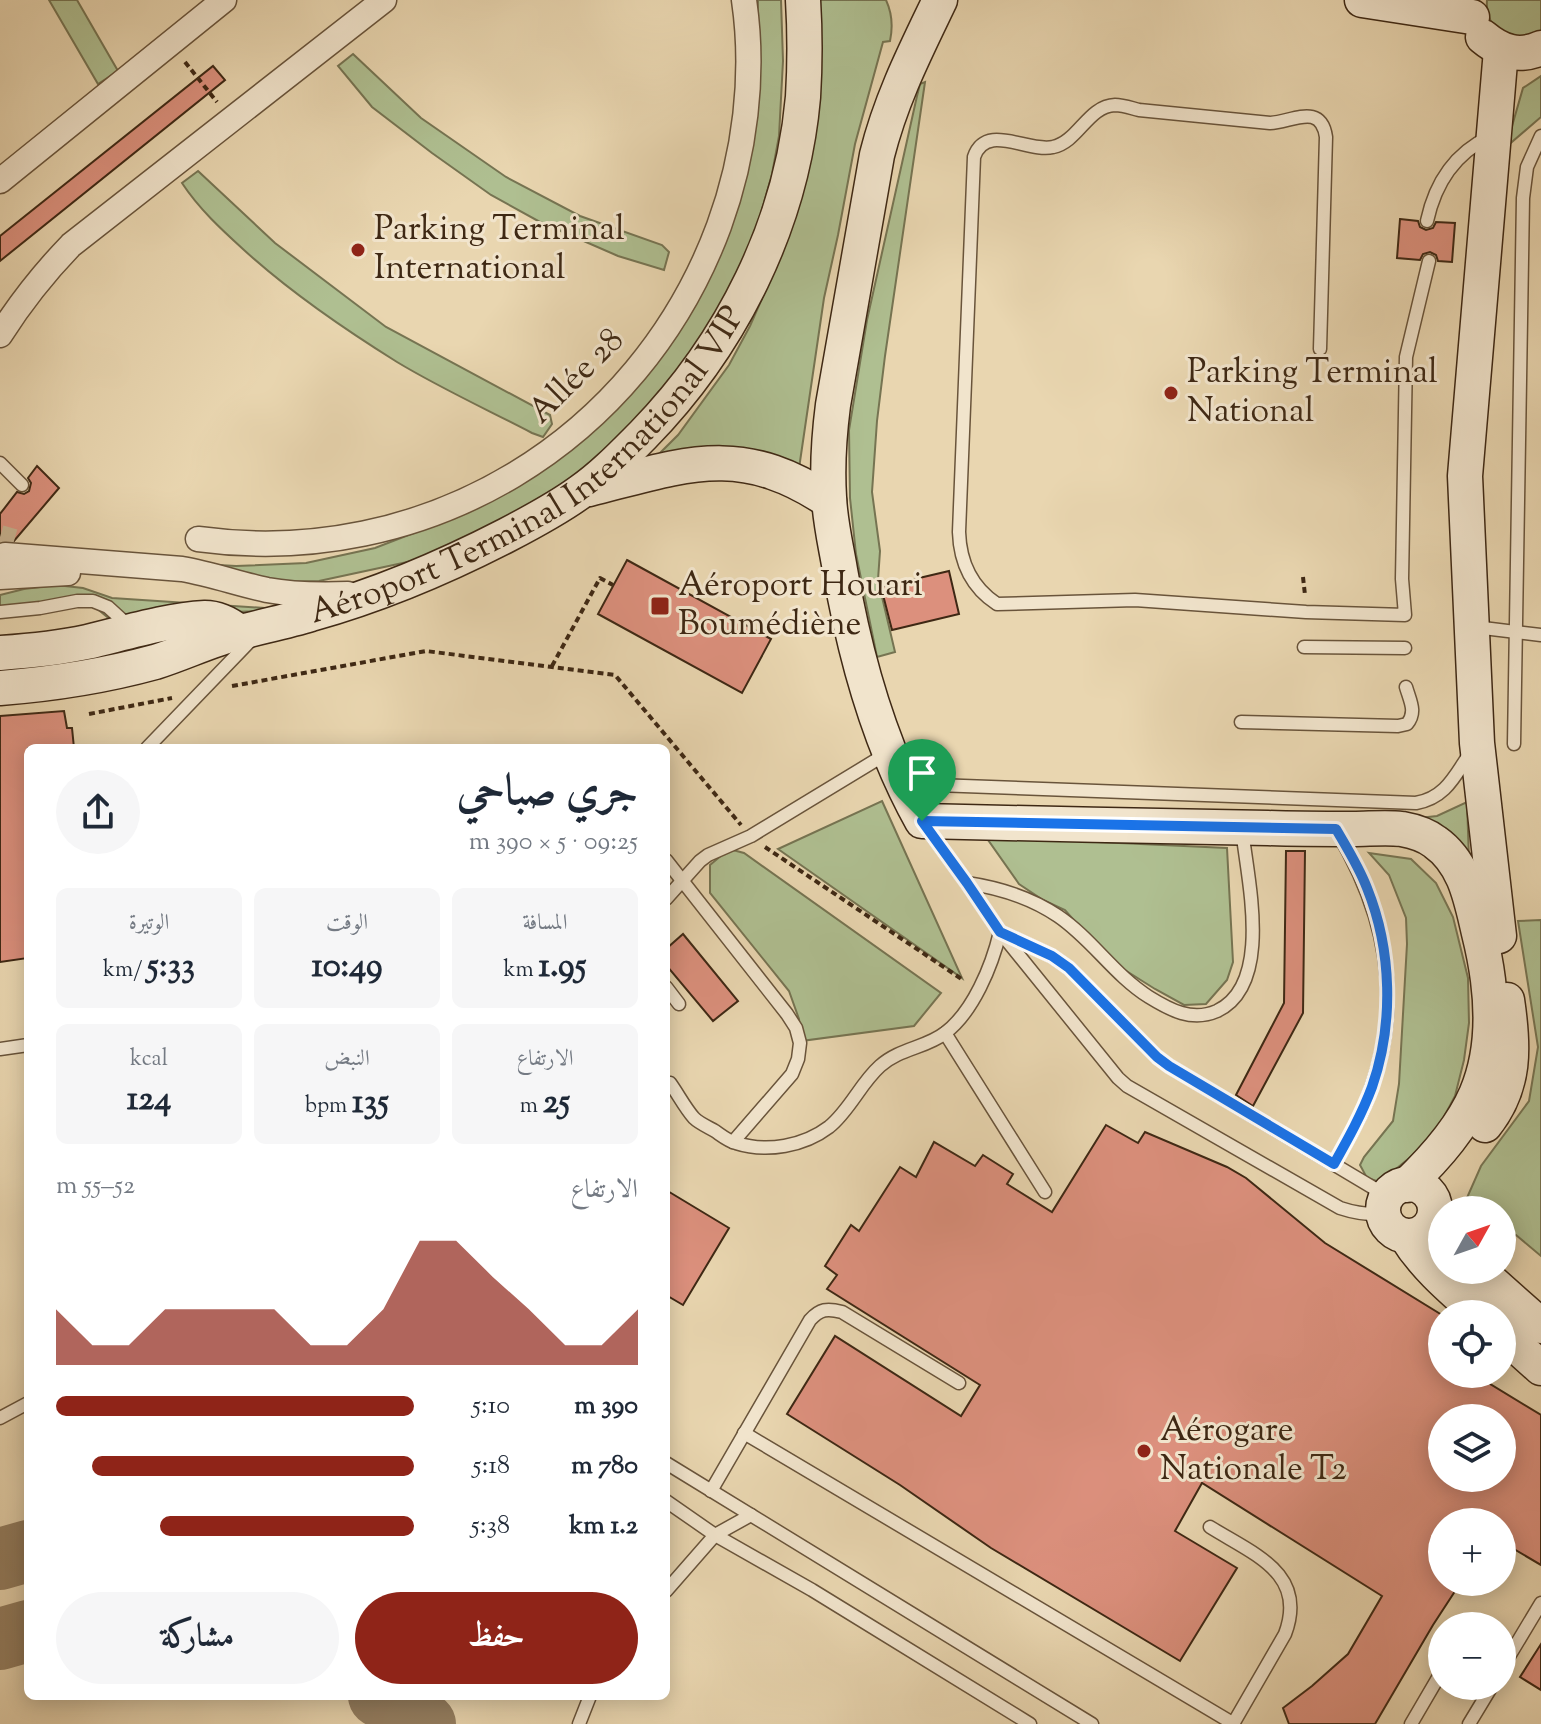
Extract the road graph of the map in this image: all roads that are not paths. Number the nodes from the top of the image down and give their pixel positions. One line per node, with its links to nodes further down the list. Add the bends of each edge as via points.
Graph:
1 (224, 0): 12 (street)
2 (384, 0): 15 (street, via 71,245 29,291)
3 (744, 0): 21 (street, Allée 28, via 747,100 724,214 672,322 600,410 522,471 419,520 319,542)
4 (803, 0): 19 (street, Aéroport Terminal International VIP, via 802,99 794,156 759,266 702,366 656,422)
5 (940, 0): 20 (street, via 900,83 877,155 833,405)
6 (1362, 0): 7 (street)
7 (1472, 8): 9 (street, via 1483,37)
8 (1541, 48): 9 (street, via 1525,53)
9 (1501, 50): 10 (street)
10 (1494, 134): 13 (lane, via 1449,169); 26 (street, via 1465,476)
11 (1541, 136): 29 (lane, via 1527,167 1523,198)
12 (0, 181)
13 (1427, 221)
14 (1429, 261): 16 (lane, via 1406,357 1405,615 1135,600 997,604 967,571 959,532 974,157 981,145 994,140 1052,148 1100,110 1118,105 1270,123 1303,115 1316,119 1326,137)
15 (0, 335)
16 (1320, 349)
17 (0, 463): 18 (lane)
18 (22, 485)
19 (581, 492): 20 (street, via 671,468 718,462 765,469); 24 (street, Aéroport Terminal International VIP, via 478,550)
20 (829, 501): 40 (street, via 852,629)
21 (198, 539)
22 (5, 560): 23 (street); 23 (street)
23 (154, 566): 24 (street, via 292,594 347,594)
24 (401, 583): 28 (street, Aéroport Terminal International VIP)
25 (0, 612): 27 (lane, via 93,601)
26 (1472, 626): 29 (lane); 37 (street)
27 (133, 630): 28 (street, via 205,618); 33 (street)
28 (251, 630): 35 (street, Aéroport Terminal International VIP, via 112,673); 38 (lane, via 202,692)
29 (1516, 632): 30 (lane); 39 (lane)
30 (1541, 635)
31 (1304, 647): 32 (lane)
32 (1405, 648)
33 (0, 653)
34 (1406, 687): 36 (lane, via 1414,711 1407,724 1398,726)
35 (0, 688)
36 (1241, 722)
37 (1477, 743): 40 (lane, via 1441,793 1416,803); 58 (street, via 1513,1041 1511,1068 1491,1118)
38 (151, 744)
39 (1514, 744)
40 (895, 768): 41 (street); 45 (lane, via 708,855)
41 (922, 821): 42 (street); 46 (lane)
42 (1241, 828): 43 (street); 46 (lane, via 1254,935 1251,955 1233,999 1206,1015 1190,1017 1149,997 1077,930 1037,903)
43 (1336, 829): 56 (lane, via 1378,921 1388,987 1373,1086); 58 (street, via 1401,829 1445,849 1463,876 1485,956 1490,1033 1482,1083)
44 (670, 866): 45 (lane)
45 (682, 880): 47 (lane); 55 (lane, via 787,1014 800,1043 792,1074)
46 (967, 883): 48 (lane)
47 (670, 894)
48 (1000, 932): 51 (lane, via 979,991); 56 (lane, via 1069,968 1169,1066); 58 (lane, via 1127,1086 1340,1208 1369,1215)
49 (670, 992): 50 (lane)
50 (679, 1004)
51 (945, 1033): 55 (lane, via 892,1057 869,1077 843,1114 811,1137 773,1148); 57 (lane)
52 (24, 1046): 53 (lane)
53 (0, 1049)
54 (670, 1083): 55 (lane, via 695,1119)
55 (733, 1142)
56 (1334, 1164): 58 (lane)
57 (1045, 1192)
58 (1412, 1213): 60 (street, via 1415,1250)
59 (1494, 1284): 61 (street)
60 (1464, 1300)
61 (1541, 1326)
62 (1516, 1346): 63 (street)
63 (1541, 1368)
64 (959, 1383): 67 (lane, via 842,1312 819,1311)
65 (24, 1405): 66 (lane)
66 (0, 1418)
67 (744, 1433): 69 (lane); 83 (lane)
68 (670, 1465): 69 (lane)
69 (711, 1491): 71 (lane)
70 (670, 1504): 73 (lane)
71 (751, 1515): 73 (lane); 82 (lane)
72 (1210, 1527): 83 (lane, via 1270,1564 1281,1575 1292,1604 1285,1634)
73 (715, 1535): 74 (lane); 81 (lane)
74 (670, 1586)
75 (1541, 1603): 76 (lane)
76 (1516, 1645)
77 (1428, 1695): 84 (lane)
78 (588, 1700): 80 (lane)
79 (1484, 1700): 85 (lane)
80 (579, 1724)
81 (1030, 1724)
82 (1092, 1724)
83 (1233, 1724)
84 (1411, 1724)
85 (1469, 1724)

